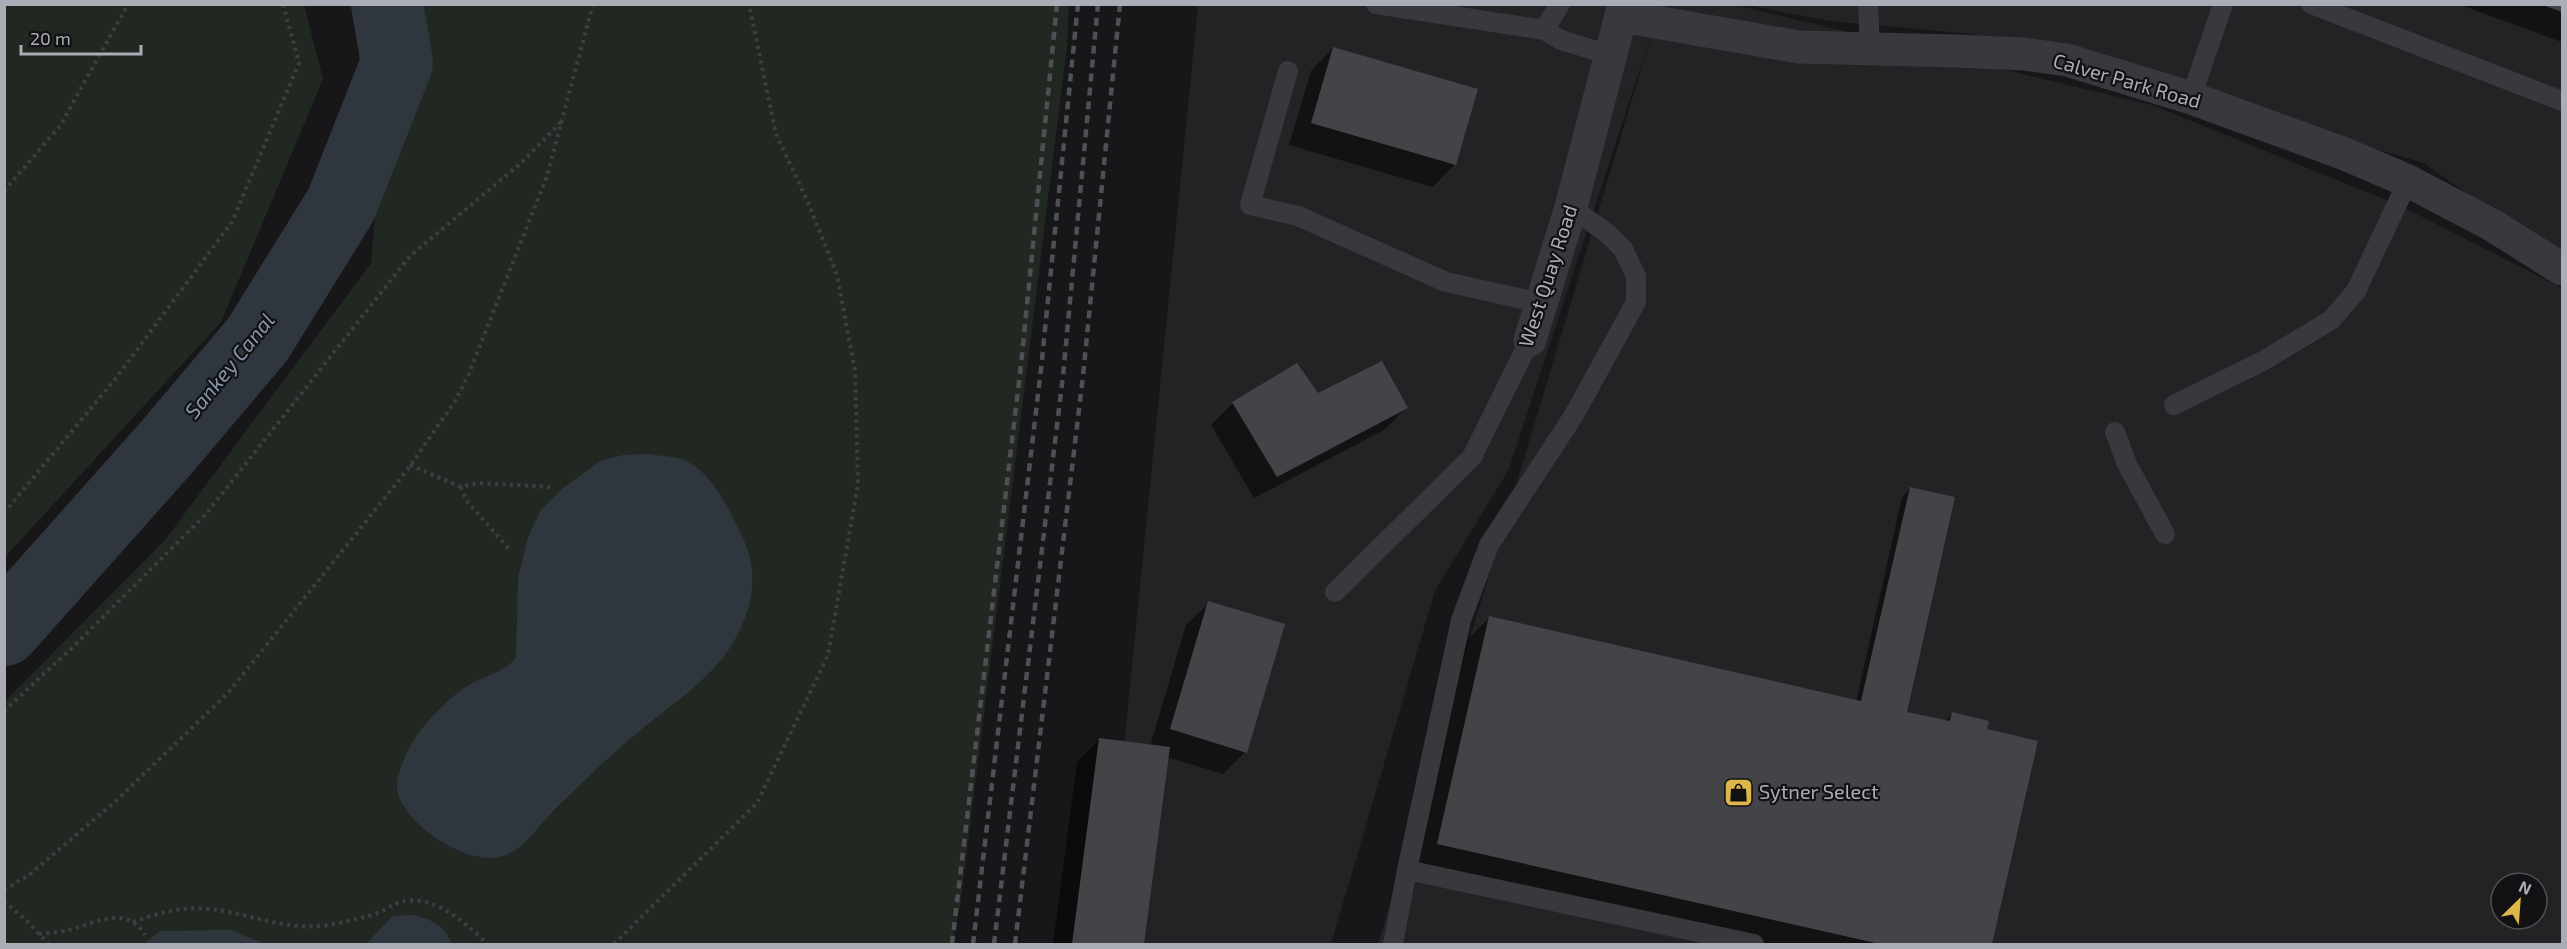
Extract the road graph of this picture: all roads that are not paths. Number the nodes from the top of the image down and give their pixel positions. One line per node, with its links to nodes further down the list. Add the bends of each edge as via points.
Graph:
1 (1377, 4): 7 (lane)
2 (1560, 4): 7 (lane)
3 (1868, 4): 8 (lane)
4 (2223, 4): 11 (lane)
5 (2311, 4): 12 (lane)
6 (1622, 10): 8 (street, Calver Park Road, via 1799,47); 9 (street, West Quay Road)
7 (1544, 30): 9 (lane, via 1561,40)
8 (1870, 49): 11 (street, Calver Park Road, via 2024,54 2067,60)
9 (1610, 55): 14 (street, West Quay Road)
10 (1288, 71): 16 (lane, via 1250,205 1298,216 1446,282)
11 (2191, 98): 13 (street, Calver Park Road)
12 (2562, 101)
13 (2408, 181): 15 (street, Calver Park Road, via 2492,225); 18 (lane, via 2356,291 2331,320 2263,362)
14 (1571, 207): 16 (street, West Quay Road); 22 (lane, via 1623,249 1636,276 1636,302 1574,415 1489,545 1461,620)
15 (2562, 269)
16 (1541, 303): 17 (street, West Quay Road)
17 (1530, 340): 21 (lane, West Quay Road, via 1472,457)
18 (2174, 405)
19 (2115, 432): 20 (lane, via 2127,464)
20 (2164, 534)
21 (1335, 592)
22 (1407, 870): 23 (lane); 24 (lane)
23 (1692, 938): 25 (lane)
24 (1393, 945)
25 (1754, 945)

